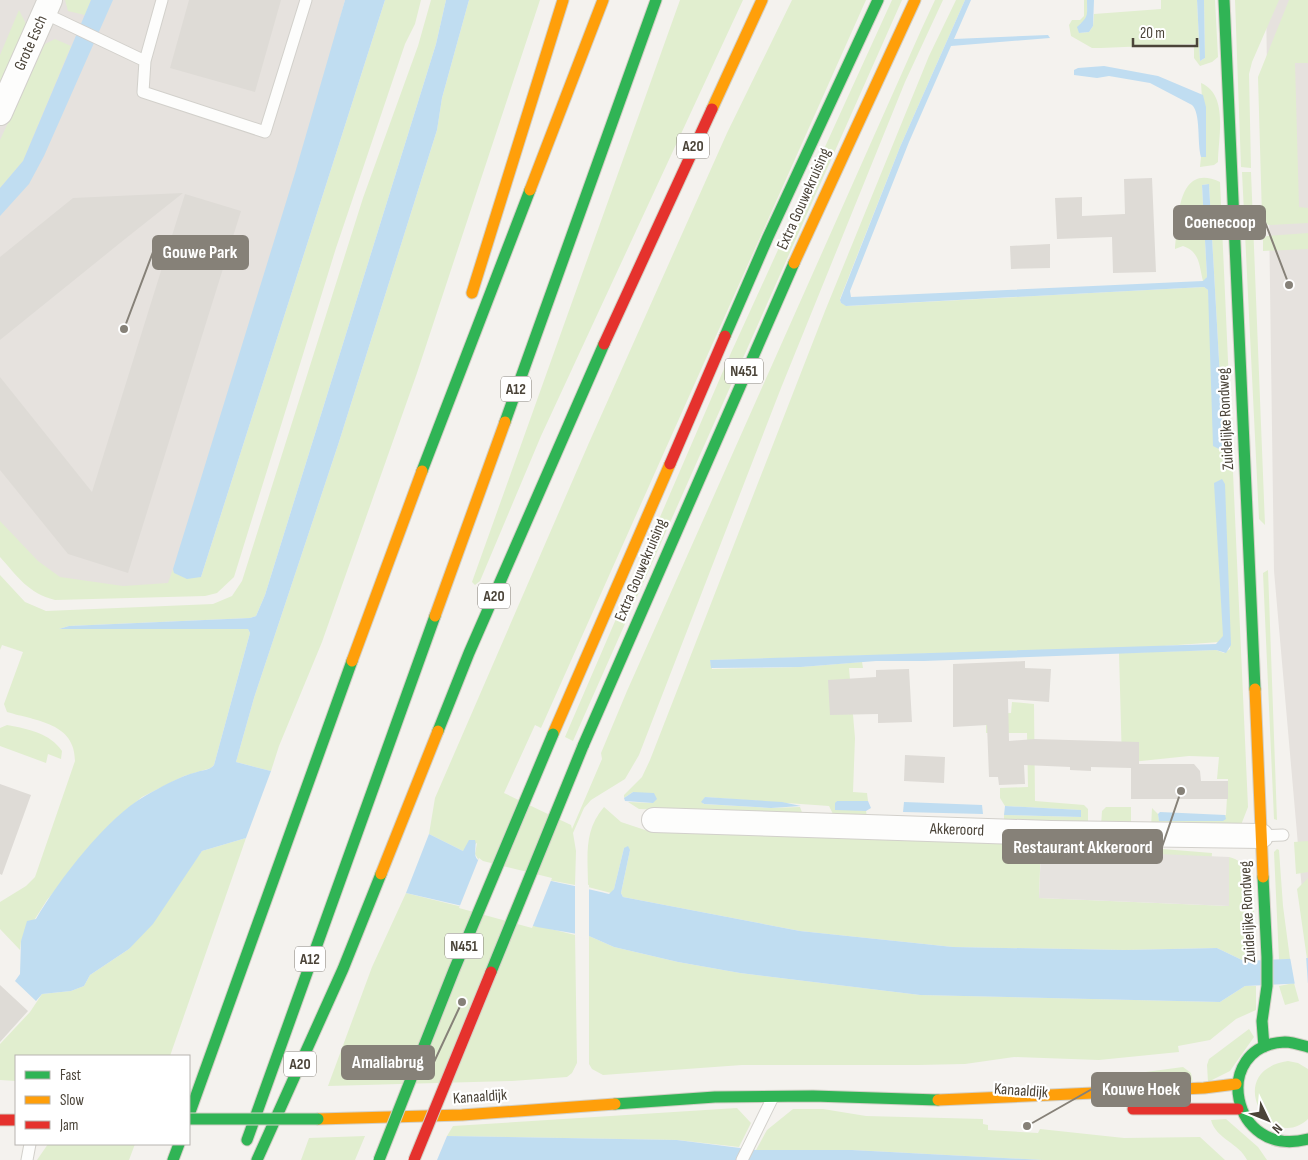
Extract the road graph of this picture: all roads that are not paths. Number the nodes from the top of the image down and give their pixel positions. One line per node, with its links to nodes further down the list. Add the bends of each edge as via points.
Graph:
1 (162, 0): 11 (lane)
2 (306, 0): 11 (lane, via 265,132 143,92)
3 (563, 0): 13 (main road)
4 (602, 0): 15 (main road)
5 (656, 0): 36 (main road, A12)
6 (762, 0): 39 (main road, A20, via 580,397 466,662 343,969)
7 (878, 0): 40 (main road, Extra Gouwekruising / N451, bridge, via 764,246 553,734)
8 (915, 0): 41 (main road, Extra Gouwekruising / N451, bridge, via 749,361 583,746)
9 (1224, 0): 17 (main road, Zuidelijke Rondweg)
10 (47, 7): 11 (lane, via 71,26); 12 (street, Grote Esch)
11 (145, 61)
12 (0, 113)
13 (470, 303)
14 (452, 360): 15 (main road)
15 (402, 522): 28 (main road)
16 (654, 820): 17 (street, Akkeroord, via 1051,833)
17 (1272, 836): 18 (main road, Zuidelijke Rondweg)
18 (1268, 986): 19 (main road, Zuidelijke Rondweg); 20 (main road, Zuidelijke Rondweg, via 1262,1020)
19 (1277, 1009)
20 (1264, 1047): 21 (main road, via 1288,1038); 22 (main road, via 1249,1058)
21 (1308, 1047)
22 (1236, 1084): 24 (main road, Kanaaldijk); 25 (main road)
23 (774, 1096): 24 (main road, Kanaaldijk); 31 (main road, Kanaaldijk, bridge, via 656,1100 462,1115); 42 (lane)
24 (952, 1100): 26 (main road, Kanaaldijk)
25 (1238, 1108): 27 (main road); 35 (main road, via 1250,1129)
26 (1019, 1109)
27 (1117, 1110)
28 (190, 1112)
29 (0, 1120): 30 (main road)
30 (15, 1120)
31 (190, 1120)
32 (1308, 1139): 35 (main road)
33 (30, 1145): 37 (lane)
34 (178, 1145): 38 (main road)
35 (1281, 1152)
36 (242, 1153)
37 (27, 1160)
38 (173, 1160)
39 (258, 1160)
40 (379, 1160)
41 (414, 1160)
42 (742, 1160)

